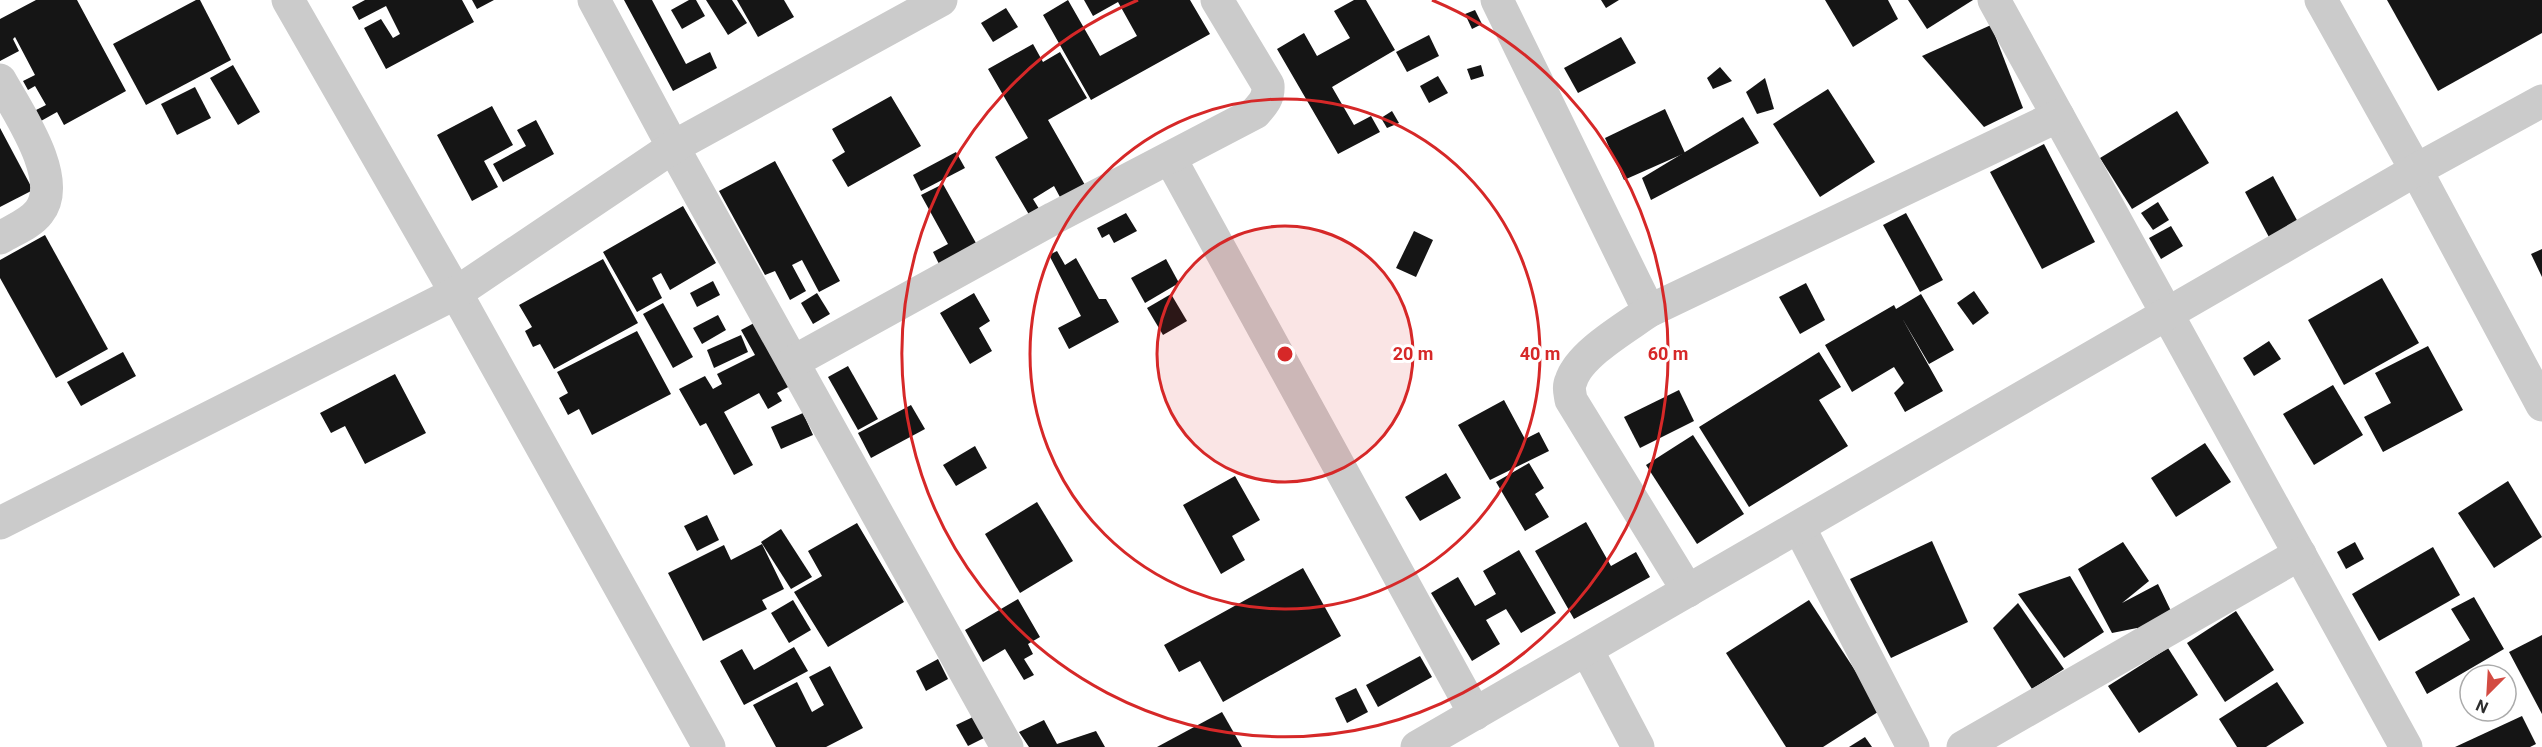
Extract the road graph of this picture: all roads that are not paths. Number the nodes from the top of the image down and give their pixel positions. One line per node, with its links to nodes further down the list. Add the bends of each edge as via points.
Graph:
1 (288, 0): 15 (street)
2 (594, 0): 11 (street)
3 (941, 0): 11 (street)
4 (1217, 0): 12 (street, via 1268,85 1269,93 1255,114)
5 (1497, 0): 16 (street)
6 (1994, 0): 10 (street)
7 (2321, 0): 13 (street)
8 (0, 80): 14 (street, via 43,161 48,184 45,203 38,214)
9 (2542, 100): 13 (street)
10 (2058, 116): 16 (street); 17 (street)
11 (673, 147): 15 (street); 18 (street)
12 (1170, 158): 18 (street); 25 (street)
13 (2416, 170): 17 (street); 19 (street)
14 (0, 238)
15 (456, 293): 20 (street); 26 (street)
16 (1649, 311): 23 (street, via 1590,354 1574,374 1569,390 1571,400)
17 (2167, 314): 21 (street); 22 (street)
18 (794, 362): 27 (street)
19 (2542, 405)
20 (0, 523)
21 (1799, 527): 23 (street); 30 (street)
22 (2300, 554): 31 (street); 32 (street)
23 (1688, 591): 24 (street)
24 (1587, 650): 25 (street); 29 (street)
25 (1475, 714): 28 (street)
26 (709, 747)
27 (1007, 747)
28 (1417, 747)
29 (1638, 747)
30 (1913, 747)
31 (1964, 747)
32 (2406, 747)

